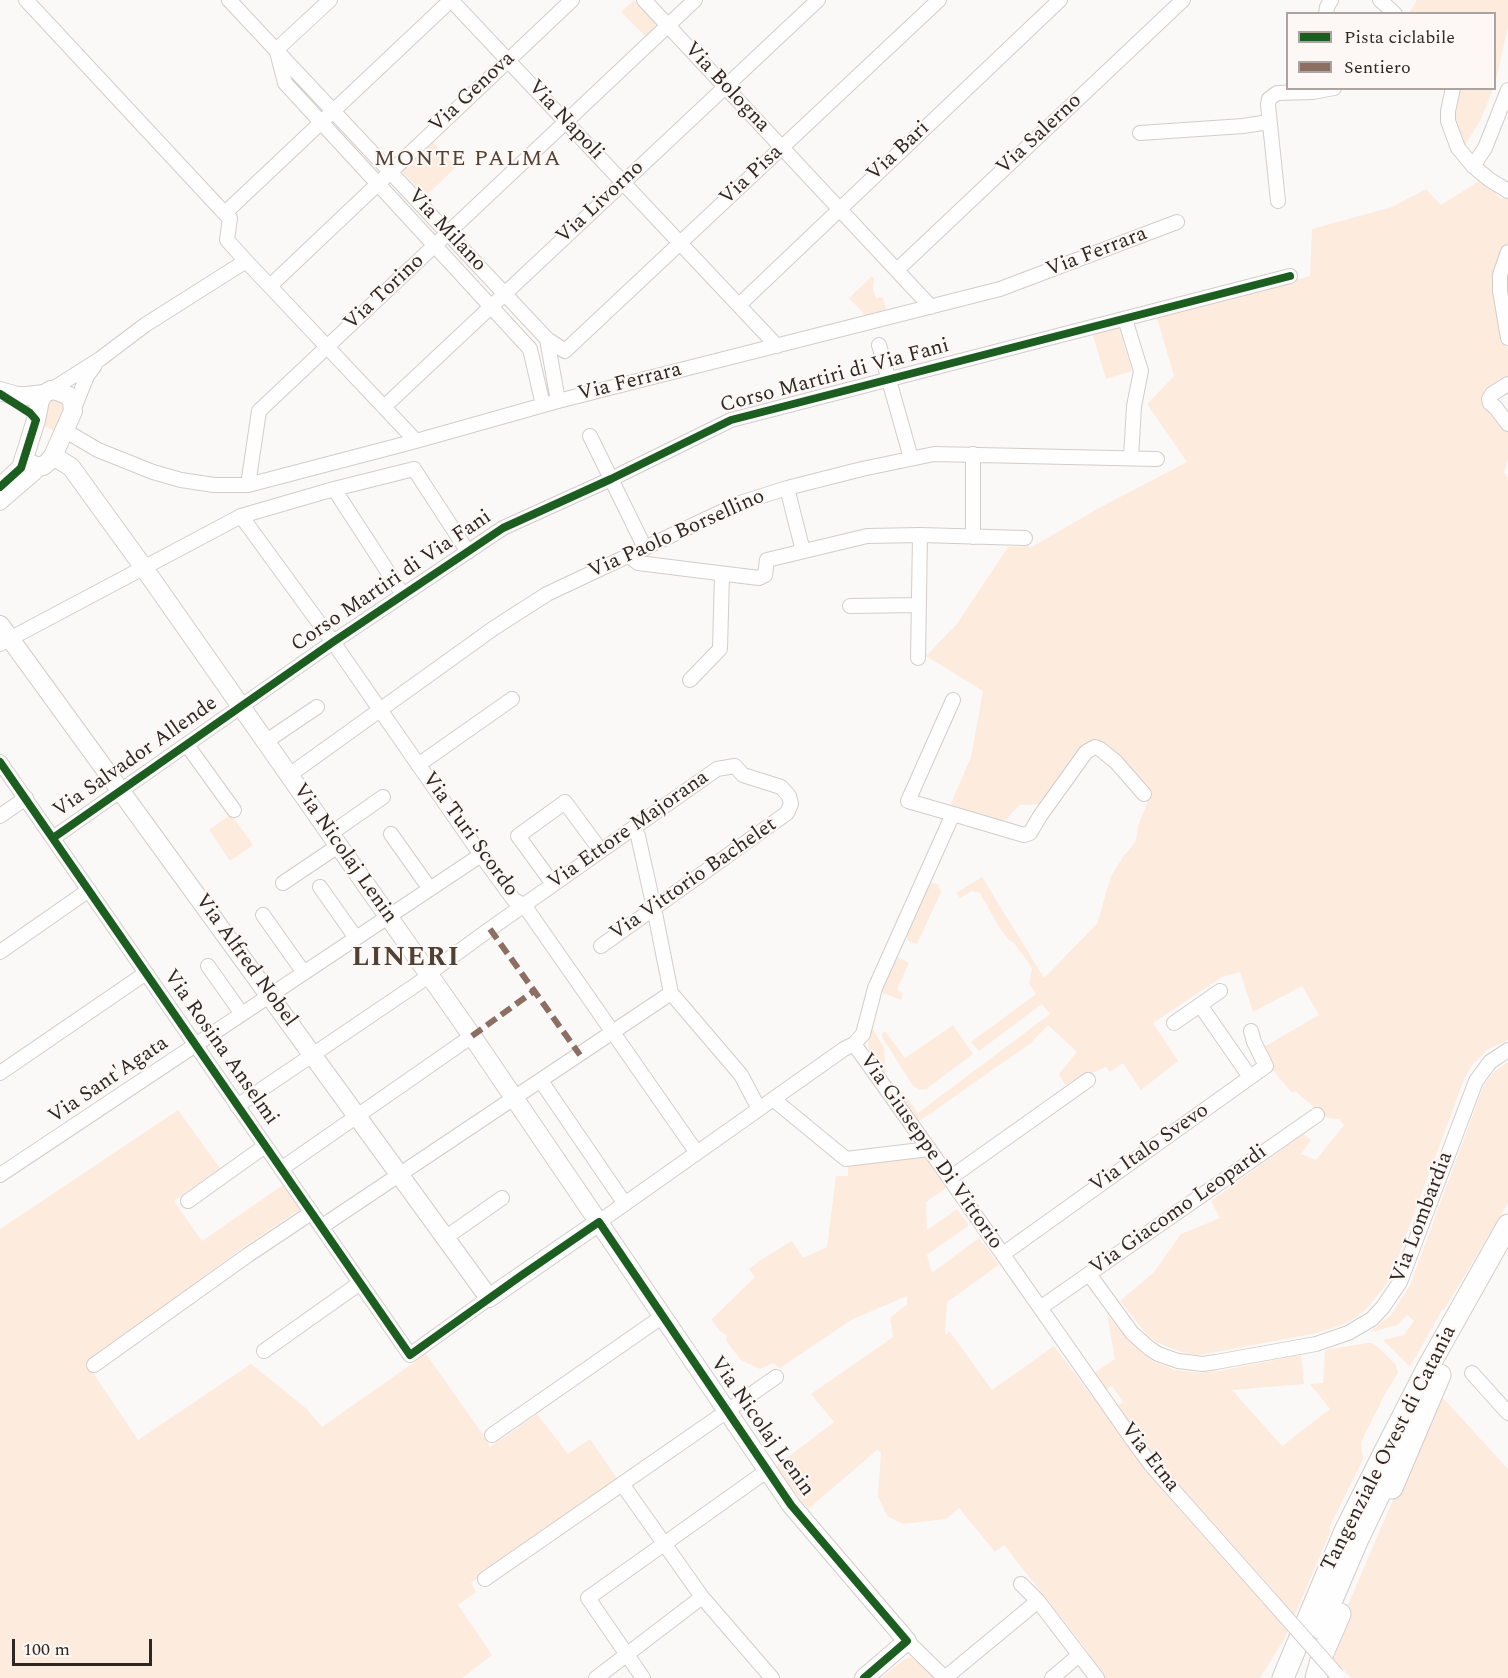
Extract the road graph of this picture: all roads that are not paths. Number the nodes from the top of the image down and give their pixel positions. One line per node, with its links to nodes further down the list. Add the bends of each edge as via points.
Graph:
1 (26, 0): 36 (street)
2 (229, 0): 16 (street, Via Milano)
3 (330, 0): 16 (street)
4 (451, 0): 17 (street, Via Napoli); 22 (street)
5 (572, 0): 17 (street, Via Genova)
6 (644, 0): 15 (street, Via Bologna)
7 (695, 0): 15 (street, Via Torino)
8 (818, 0): 18 (street, Via Livorno)
9 (939, 0): 27 (street, Via Pisa)
10 (1060, 0): 35 (street, Via Bari)
11 (1163, 0): 13 (street)
12 (1380, 0): 14 (street)
13 (1179, 3): 43 (street, Via Salerno)
14 (1393, 12)
15 (668, 26): 18 (street, Via Bologna); 23 (street, Via Torino)
16 (276, 50): 22 (street, Via Milano); 25 (street, Via Milano, via 285,83)
17 (508, 60): 23 (street, Via Napoli); 30 (street, Via Genova)
18 (725, 87): 27 (street, Via Bologna); 31 (street, Via Livorno)
19 (1324, 90): 24 (street, via 1273,95 1268,105)
20 (1453, 90): 29 (street, via 1448,121 1458,148)
21 (1508, 90): 29 (street, via 1485,148)
22 (335, 114): 25 (street); 30 (street, Via Milano)
23 (566, 122): 31 (street, Via Napoli); 38 (street, Via Torino)
24 (1269, 122): 26 (street); 34 (street)
25 (323, 125): 28 (street); 28 (street, via 300,141); 32 (street, Via Milano)
26 (1140, 133)
27 (782, 148): 35 (street, Via Bologna); 39 (street, Via Pisa)
28 (282, 164): 36 (street)
29 (1473, 166): 33 (street)
30 (390, 172): 32 (street, Via Genova); 38 (street, Via Milano)
31 (623, 183): 39 (street, Via Napoli); 46 (street, Via Livorno)
32 (377, 184): 40 (street, Via Milano); 45 (street, Via Genova)
33 (1508, 191)
34 (1278, 201)
35 (840, 209): 43 (street, Via Bologna); 47 (street, Via Bari)
36 (227, 215): 42 (street, via 227,240)
37 (1178, 222): 49 (street, Via Ferrara, via 1000,289)
38 (449, 233): 40 (street, Via Torino); 46 (street, Via Milano)
39 (681, 244): 47 (street, Via Napoli); 56 (street, Via Pisa)
40 (434, 247): 48 (street, Via Milano); 55 (street, Via Torino)
41 (1508, 252): 51 (street, via 1500,275)
42 (246, 261): 45 (street); 57 (street, via 145,325)
43 (897, 270): 49 (street, Via Bologna)
44 (1290, 276): 50 (street, Corso Martiri di Via Fani)
45 (270, 286): 55 (street)
46 (505, 293): 48 (street, Via Livorno); 52 (street, Via Milano)
47 (739, 305): 54 (street, Via Napoli)
48 (490, 307): 63 (street, Via Milano, via 530,349); 64 (street, Via Livorno)
49 (931, 307): 54 (street, Via Ferrara)
50 (1125, 319): 58 (street, Corso Martiri di Via Fani); 74 (street, via 1141,371)
51 (1508, 338)
52 (547, 339): 56 (street, Via Milano); 62 (street)
53 (879, 345): 58 (street)
54 (777, 346): 62 (street, Via Ferrara)
55 (328, 348): 64 (street); 78 (street, Via Torino, via 259,411)
56 (565, 351)
57 (100, 359): 61 (street); 65 (street, via 87,376)
58 (889, 379): 73 (street); 77 (street, Corso Martiri di Via Fani, via 731,420)
59 (1508, 384): 67 (street, via 1489,399)
60 (0, 392): 61 (main road, via 27,396); 66 (main road)
61 (47, 392): 65 (main road, via 69,396); 66 (main road, via 40,400)
62 (558, 401): 63 (street, Via Ferrara)
63 (543, 405): 70 (street, Via Ferrara)
64 (384, 407): 70 (street)
65 (73, 411): 68 (main road)
66 (36, 420): 72 (main road)
67 (1508, 424)
68 (72, 435): 76 (main road); 78 (street, Via Ferrara, via 133,465 181,480 214,485)
69 (590, 436): 77 (street)
70 (416, 441): 78 (street, Via Ferrara)
71 (973, 454): 73 (street, Via Paolo Borsellino); 74 (street, Via Paolo Borsellino); 85 (street)
72 (24, 457): 76 (main road, via 36,466); 79 (main road, via 21,468)
73 (911, 458): 81 (street, Via Paolo Borsellino)
74 (1131, 458): 75 (street, Via Paolo Borsellino)
75 (1158, 459)
76 (54, 462): 82 (street); 91 (main road, Via Nicolaj Lenin, via 71,467)
77 (611, 479): 87 (street); 89 (street, Corso Martiri di Via Fani, via 503,528)
78 (248, 484)
79 (0, 487)
80 (334, 489): 83 (street); 89 (street, via 414,470); 93 (street)
81 (787, 489): 87 (street, Via Paolo Borsellino, via 740,503); 88 (street)
82 (0, 503)
83 (242, 516): 91 (street); 97 (street, Via Turi Scordo)
84 (921, 535): 85 (street); 88 (street, via 867,536); 94 (street)
85 (973, 537): 86 (street)
86 (1025, 538)
87 (645, 548): 90 (street, Via Paolo Borsellino)
88 (803, 551): 92 (street, via 767,560 765,575 759,578)
89 (468, 552): 93 (street, Corso Martiri di Via Fani)
90 (628, 555): 92 (street, via 638,563); 104 (street, Via Paolo Borsellino, via 547,594)
91 (144, 568): 96 (street); 102 (main road, Via Nicolaj Lenin)
92 (722, 574): 99 (street, via 720,649)
93 (403, 595): 97 (street, Corso Martiri di Via Fani)
94 (919, 605): 95 (street); 98 (street)
95 (850, 606)
96 (3, 636): 111 (main road, Via Alfred Nobel)
97 (333, 642): 102 (street, Corso Martiri di Via Fani); 104 (street, Via Turi Scordo)
98 (918, 658)
99 (690, 680)
100 (512, 699): 108 (street)
101 (953, 700): 116 (street, via 908,801)
102 (240, 707): 105 (main road, Via Nicolaj Lenin); 106 (street, Via Salvador Allende)
103 (317, 707): 105 (street)
104 (380, 710): 108 (street, Via Turi Scordo); 110 (street, Via Paolo Borsellino)
105 (265, 742): 110 (main road, Via Nicolaj Lenin)
106 (187, 745): 111 (street, Via Salvador Allende); 115 (street)
107 (0, 762): 114 (street, Via Rosina Anselmi)
108 (418, 765): 123 (street, Via Turi Scordo)
109 (743, 775): 118 (street, Via Ettore Majorana, via 735,766 717,769); 130 (street, Via Vittorio Bachelet, via 781,786 789,796 788,813)
110 (288, 776): 121 (main road, Via Nicolaj Lenin)
111 (121, 790): 120 (street, Via Salvador Allende); 142 (main road, Via Alfred Nobel)
112 (1143, 794): 116 (street, via 1116,762 1095,747 1086,752 1030,833 1024,835)
113 (383, 797): 121 (street)
114 (26, 798): 117 (street); 120 (street, Via Rosina Anselmi)
115 (234, 810)
116 (953, 814): 149 (street, via 875,988 863,1034)
117 (0, 816)
118 (633, 828): 122 (street, Via Ettore Majorana); 130 (street)
119 (391, 834): 127 (street)
120 (53, 838): 128 (street, Via Rosina Anselmi)
121 (334, 840): 124 (street); 132 (main road, Via Nicolaj Lenin)
122 (601, 851): 125 (street, Via Ettore Majorana); 125 (street, via 565,802 518,836)
123 (481, 855): 127 (street, Via Sant'Agata); 129 (street, Via Turi Scordo, via 514,900)
124 (283, 883)
125 (554, 884): 129 (street, Via Ettore Majorana)
126 (320, 887): 133 (street)
127 (430, 889): 132 (street, Via Sant'Agata)
128 (89, 890): 135 (street); 137 (street, Via Rosina Anselmi)
129 (524, 905): 139 (street, Via Ettore Majorana); 147 (street, Via Turi Scordo)
130 (654, 908): 134 (street, Via Vittorio Bachelet); 141 (street)
131 (263, 915): 138 (street)
132 (388, 917): 133 (street, Via Sant'Agata); 139 (main road, Via Nicolaj Lenin)
133 (356, 938): 138 (street, Via Sant'Agata)
134 (602, 946)
135 (0, 952)
136 (208, 966): 144 (street)
137 (146, 973): 150 (street, Via Rosina Anselmi); 153 (street)
138 (304, 973): 142 (street, Via Sant'Agata)
139 (429, 974): 148 (main road, Via Nicolaj Lenin); 152 (street, Via Ettore Majorana)
140 (1220, 991): 143 (street)
141 (672, 993): 147 (street); 160 (street, via 741,1075)
142 (270, 996): 144 (street, Via Sant'Agata); 152 (main road, Via Alfred Nobel)
143 (1200, 1005): 145 (street); 154 (street)
144 (242, 1014): 150 (street, Via Sant'Agata)
145 (1174, 1023)
146 (1251, 1031): 154 (street, Via Italo Svevo, via 1266,1065)
147 (614, 1032): 156 (street); 165 (street, Via Turi Scordo)
148 (472, 1036): 157 (main road, Via Nicolaj Lenin); 162 (street)
149 (854, 1044): 158 (street, Via Giuseppe Di Vittorio); 164 (street, Via Giuseppe Di Vittorio)
150 (195, 1045): 159 (street, Via Rosina Anselmi); 167 (street, Via Sant'Agata)
151 (1508, 1050): 180 (street, Via Lombardia, via 1490,1062 1476,1081 1400,1282 1372,1318 1348,1333 1316,1344 1216,1362 1178,1362 1158,1354 1132,1333)
152 (313, 1054): 159 (street, Via Ettore Majorana); 162 (main road, Via Alfred Nobel)
153 (0, 1073)
154 (1250, 1077): 179 (street, Via Italo Svevo)
155 (1088, 1080): 169 (street)
156 (541, 1081): 157 (street); 172 (street)
157 (515, 1099): 168 (street); 174 (main road, Via Nicolaj Lenin)
158 (773, 1099): 160 (street, Via Giuseppe Di Vittorio); 164 (street, via 846,1159)
159 (237, 1106): 163 (street, Via Rosina Anselmi)
160 (759, 1109): 165 (street, Via Giuseppe Di Vittorio)
161 (1317, 1115): 180 (street, Via Giacomo Leopardi)
162 (357, 1116): 166 (street); 168 (main road, Via Alfred Nobel)
163 (265, 1146): 166 (street, Via Rosina Anselmi); 171 (street)
164 (929, 1149): 169 (street, Via Giuseppe Di Vittorio)
165 (697, 1153): 172 (street, Via Giuseppe Di Vittorio)
166 (281, 1169): 173 (street, Via Rosina Anselmi)
167 (0, 1175)
168 (400, 1175): 176 (street); 177 (main road, Via Alfred Nobel)
169 (950, 1178): 179 (street, Via Giuseppe Di Vittorio)
170 (502, 1198): 177 (street)
171 (188, 1201)
172 (625, 1204): 174 (street, Via Giuseppe Di Vittorio)
173 (311, 1213): 176 (street, Via Rosina Anselmi); 186 (street)
174 (599, 1222): 182 (main road); 184 (main road, Via Nicolaj Lenin)
175 (1508, 1225): 199 (highway, Tangenziale Ovest di Catania, via 1427,1369 1345,1531)
176 (321, 1227): 181 (street, Via Rosina Anselmi)
177 (446, 1238): 182 (main road, Via Alfred Nobel)
178 (1508, 1253): 188 (highway, Tangenziale Ovest di Catania)
179 (1002, 1254): 183 (street, Via Giuseppe Di Vittorio)
180 (1089, 1274): 183 (street, Via Giacomo Leopardi)
181 (360, 1283): 182 (street, Via Rosina Anselmi, via 410,1355); 185 (street)
182 (489, 1298)
183 (1040, 1308): 204 (street, Via Etna, bridge, via 1151,1466)
184 (663, 1316): 190 (main road, Via Nicolaj Lenin); 192 (street)
185 (264, 1351)
186 (94, 1365)
187 (1472, 1373): 191 (street)
188 (1440, 1375): 214 (highway, Tangenziale Ovest di Catania, via 1358,1539); 215 (highway)
189 (776, 1377): 190 (street)
190 (727, 1411): 193 (main road, Via Nicolaj Lenin); 194 (street)
191 (1508, 1413)
192 (492, 1436)
193 (768, 1470): 195 (street); 201 (main road, Via Nicolaj Lenin, via 791,1505)
194 (622, 1484): 195 (street); 196 (street)
195 (664, 1544): 198 (street); 202 (street, via 588,1598)
196 (485, 1579)
197 (1021, 1584): 200 (street)
198 (702, 1597): 202 (street); 207 (street)
199 (1317, 1598): 212 (highway); 213 (highway, Tangenziale Ovest di Catania)
200 (1038, 1601): 203 (street); 209 (street)
201 (907, 1641): 208 (main road); 209 (street, Via Nicolaj Lenin)
202 (627, 1654): 205 (street); 206 (street)
203 (1079, 1655): 210 (street); 211 (street)
204 (1338, 1677)
205 (596, 1678)
206 (643, 1678)
207 (772, 1678)
208 (864, 1678)
209 (945, 1678)
210 (1052, 1678)
211 (1097, 1678)
212 (1269, 1678)
213 (1283, 1678)
214 (1299, 1678)
215 (1316, 1678)

